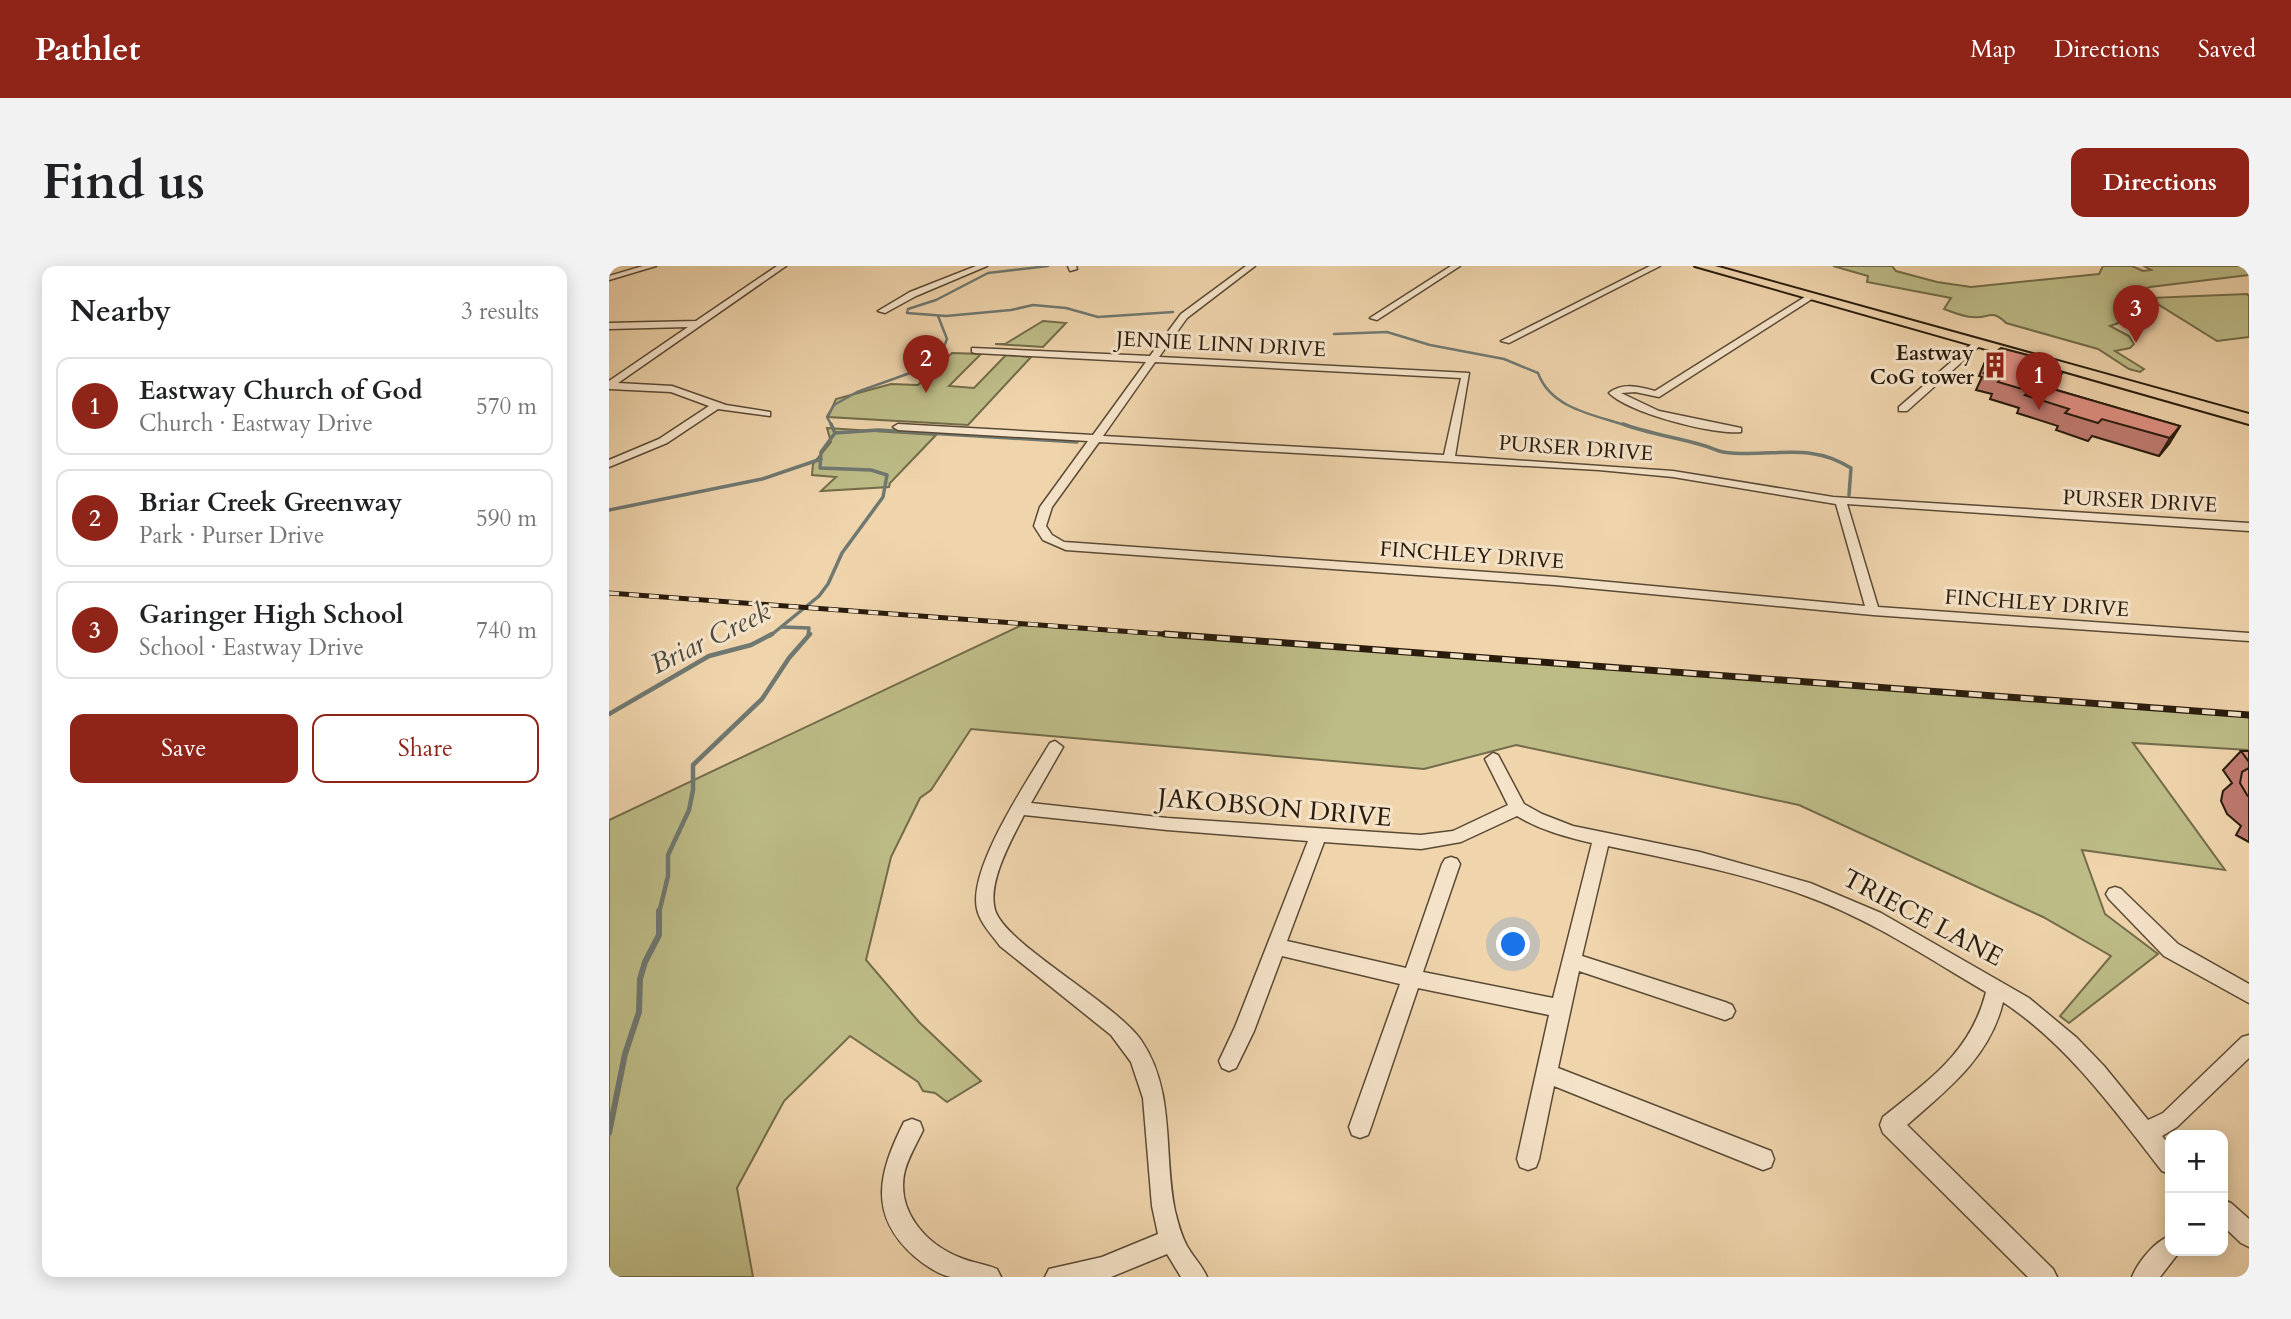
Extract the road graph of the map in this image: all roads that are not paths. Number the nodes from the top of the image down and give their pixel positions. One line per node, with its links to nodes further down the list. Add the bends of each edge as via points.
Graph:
1 (652, 266): 8 (street)
2 (782, 266): 12 (street)
3 (983, 266): 10 (street)
4 (1251, 266): 17 (street, FINCHLEY DRIVE, via 1191,310)
5 (1456, 266): 11 (street)
6 (1655, 266): 14 (street)
7 (1701, 266): 9 (main road)
8 (609, 278)
9 (1811, 297): 15 (main road); 26 (street, via 1656,395 1632,388 1614,393 1649,412)
10 (882, 311)
11 (1374, 318)
12 (698, 324): 13 (street); 18 (street)
13 (609, 326)
14 (1506, 341)
15 (1977, 344): 20 (street); 22 (main road)
16 (975, 350): 17 (street, JENNIE LINN DRIVE)
17 (1153, 358): 27 (street, FINCHLEY DRIVE); 28 (street, JENNIE LINN DRIVE, via 1466,375)
18 (609, 386): 19 (street, via 672,389)
19 (716, 406): 21 (street); 29 (street, via 663,440)
20 (1903, 409)
21 (766, 414)
22 (2224, 414): 23 (main road); 24 (main road)
23 (2249, 419)
24 (2249, 426)
25 (898, 427): 27 (street, PURSER DRIVE)
26 (1737, 430)
27 (1094, 439): 28 (street, PURSER DRIVE); 32 (street, FINCHLEY DRIVE, via 1042,514 1041,531 1058,544 1684,591)
28 (1449, 459): 30 (street, PURSER DRIVE, via 1636,470)
29 (609, 464)
30 (1841, 501): 31 (street, PURSER DRIVE); 32 (street)
31 (2249, 527)
32 (1873, 611): 33 (street, FINCHLEY DRIVE)
33 (2249, 637)
34 (1055, 747): 36 (street)
35 (1493, 759): 37 (street)
36 (1021, 808): 38 (street, JAKOBSON DRIVE); 60 (street, via 992,864 985,887 986,908 1007,940 1133,1045 1147,1072 1153,1100)
37 (1518, 808): 38 (street, JAKOBSON DRIVE, via 1475,830 1439,840 1388,842); 39 (street, TRIECE LANE, via 1551,826)
38 (1318, 835): 42 (street)
39 (1602, 838): 43 (street); 45 (street, TRIECE LANE, via 1777,878 1833,899 1909,936)
40 (1451, 864): 44 (street)
41 (2115, 894): 46 (street, via 2171,950)
42 (1276, 947): 44 (street); 50 (street)
43 (1573, 961): 47 (street); 48 (street)
44 (1412, 977): 47 (street); 52 (street)
45 (1997, 988): 54 (street, TRIECE LANE, via 2070,1045); 65 (street, via 1989,1021 1973,1051 1891,1125)
46 (2249, 994)
47 (1560, 1008): 51 (street)
48 (1725, 1011)
49 (2249, 1044): 54 (street, via 2170,1120)
50 (1229, 1061)
51 (1548, 1074): 56 (street); 57 (street)
52 (1360, 1127)
53 (912, 1130): 62 (street, via 893,1175 891,1195 896,1213 912,1239 935,1257 957,1269)
54 (2145, 1133): 55 (street, TRIECE LANE)
55 (2165, 1157)
56 (1528, 1159)
57 (1763, 1159)
58 (2228, 1216): 59 (street)
59 (2249, 1235)
60 (1172, 1240): 63 (street, via 1102,1269); 64 (street)
61 (2165, 1253): 66 (street)
62 (989, 1277)
63 (1057, 1277)
64 (1195, 1277)
65 (2045, 1277)
66 (2144, 1277)

